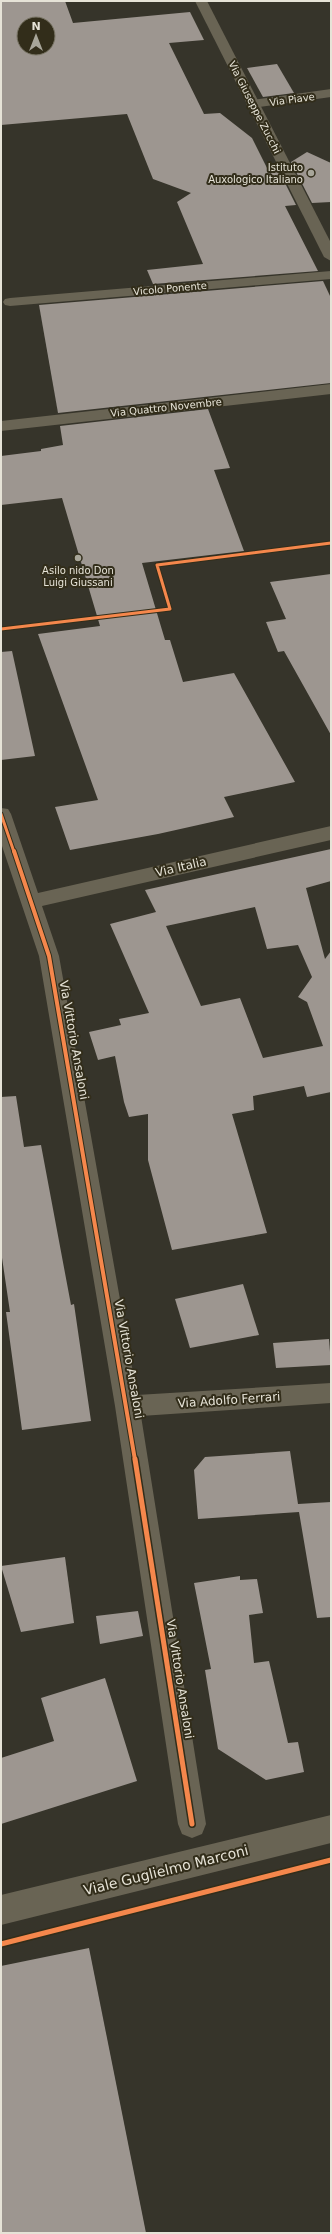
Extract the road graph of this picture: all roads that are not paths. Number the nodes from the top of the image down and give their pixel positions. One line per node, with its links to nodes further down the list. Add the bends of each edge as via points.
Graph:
1 (201, 1): 3 (street, Via Giuseppe Zucchi)
2 (331, 93): 3 (street, Via Piave)
3 (254, 104): 4 (street, Via Giuseppe Zucchi)
4 (331, 257)
5 (331, 275): 6 (street, Vicolo Ponente)
6 (10, 302)
7 (331, 388): 8 (street, Via Quattro Novembre)
8 (1, 426)
9 (1, 814): 11 (street, Via Vittorio Ansaloni)
10 (331, 833): 11 (street, Via Italia)
11 (30, 901): 13 (street, Via Vittorio Ansaloni, via 49,956)
12 (331, 1393): 13 (street, Via Adolfo Ferrari)
13 (127, 1406): 14 (street, Via Vittorio Ansaloni)
14 (192, 1824)
15 (331, 1829): 16 (street, Viale Guglielmo Marconi)
16 (1, 1910)

